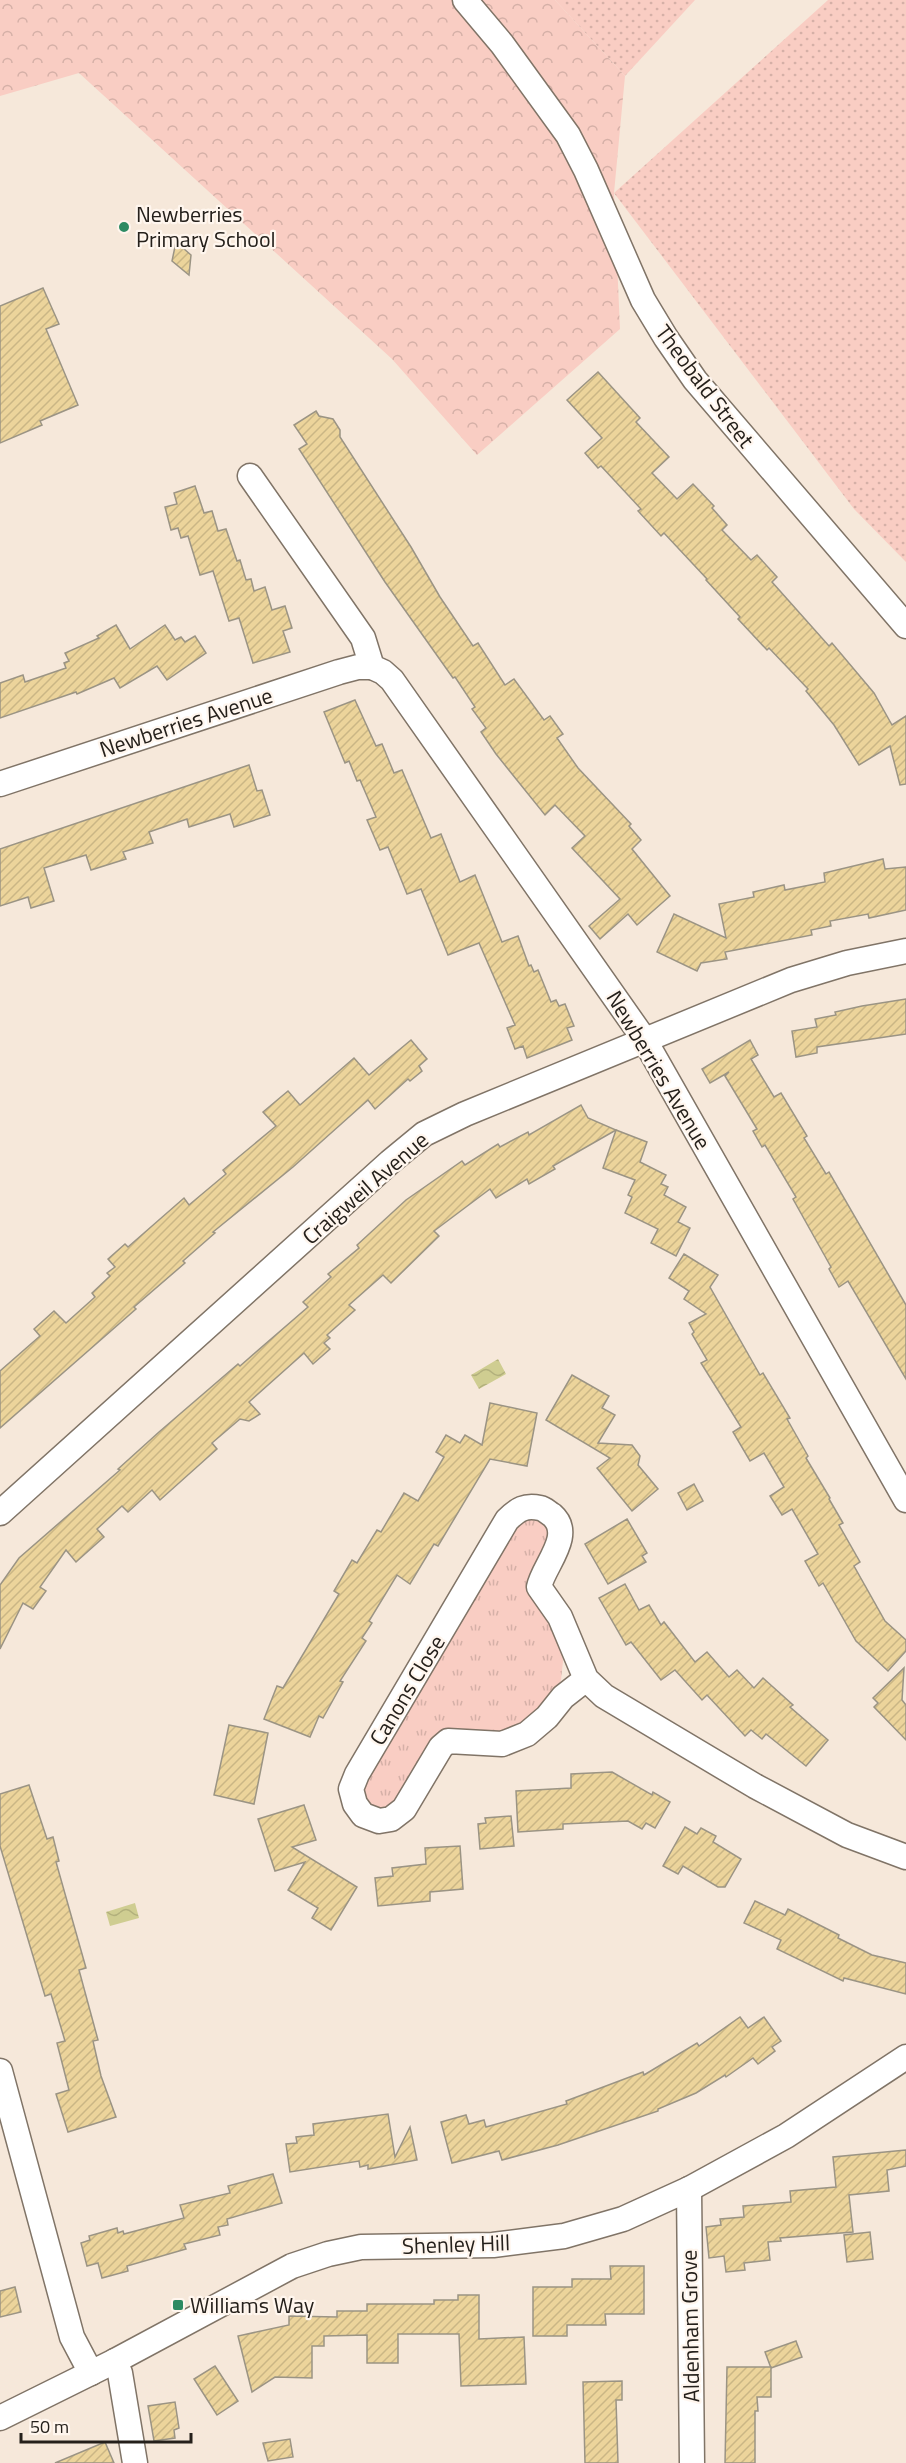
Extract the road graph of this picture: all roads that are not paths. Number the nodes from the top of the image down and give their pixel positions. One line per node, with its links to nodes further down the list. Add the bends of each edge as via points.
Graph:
1 (465, 0): 3 (street, Theobald Street, via 568,135 643,300 695,380)
2 (250, 476): 4 (street, via 363,638)
3 (906, 626)
4 (372, 667): 5 (street, Newberries Avenue, via 339,672); 7 (street, Newberries Avenue, via 392,680)
5 (0, 784)
6 (906, 951): 7 (street, Craigweil Avenue, via 791,980)
7 (644, 1039): 8 (street, Newberries Avenue); 9 (street, Craigweil Avenue, via 424,1134)
8 (906, 1500)
9 (0, 1513)
10 (586, 1679): 10 (street, Canons Close, via 547,1717 519,1737 502,1744 448,1741 404,1809 391,1819 379,1821 363,1815 355,1804 351,1789 357,1774 507,1520 518,1509 544,1509 556,1519 560,1535 557,1548 539,1587 560,1617); 11 (street, Canons Close, via 604,1696 755,1786 847,1835)
11 (906, 1857)
12 (906, 2057): 14 (street, Shenley Hill, via 786,2136)
13 (0, 2071): 16 (street, via 72,2337)
14 (689, 2189): 15 (street, Shenley Hill, via 623,2219 564,2236 493,2245 361,2247 328,2254 292,2266); 19 (street, Aldenham Grove)
15 (115, 2361): 16 (street, Shenley Hill); 18 (street)
16 (91, 2373): 17 (street, Shenley Hill)
17 (0, 2418)
18 (135, 2463)
19 (692, 2463)

